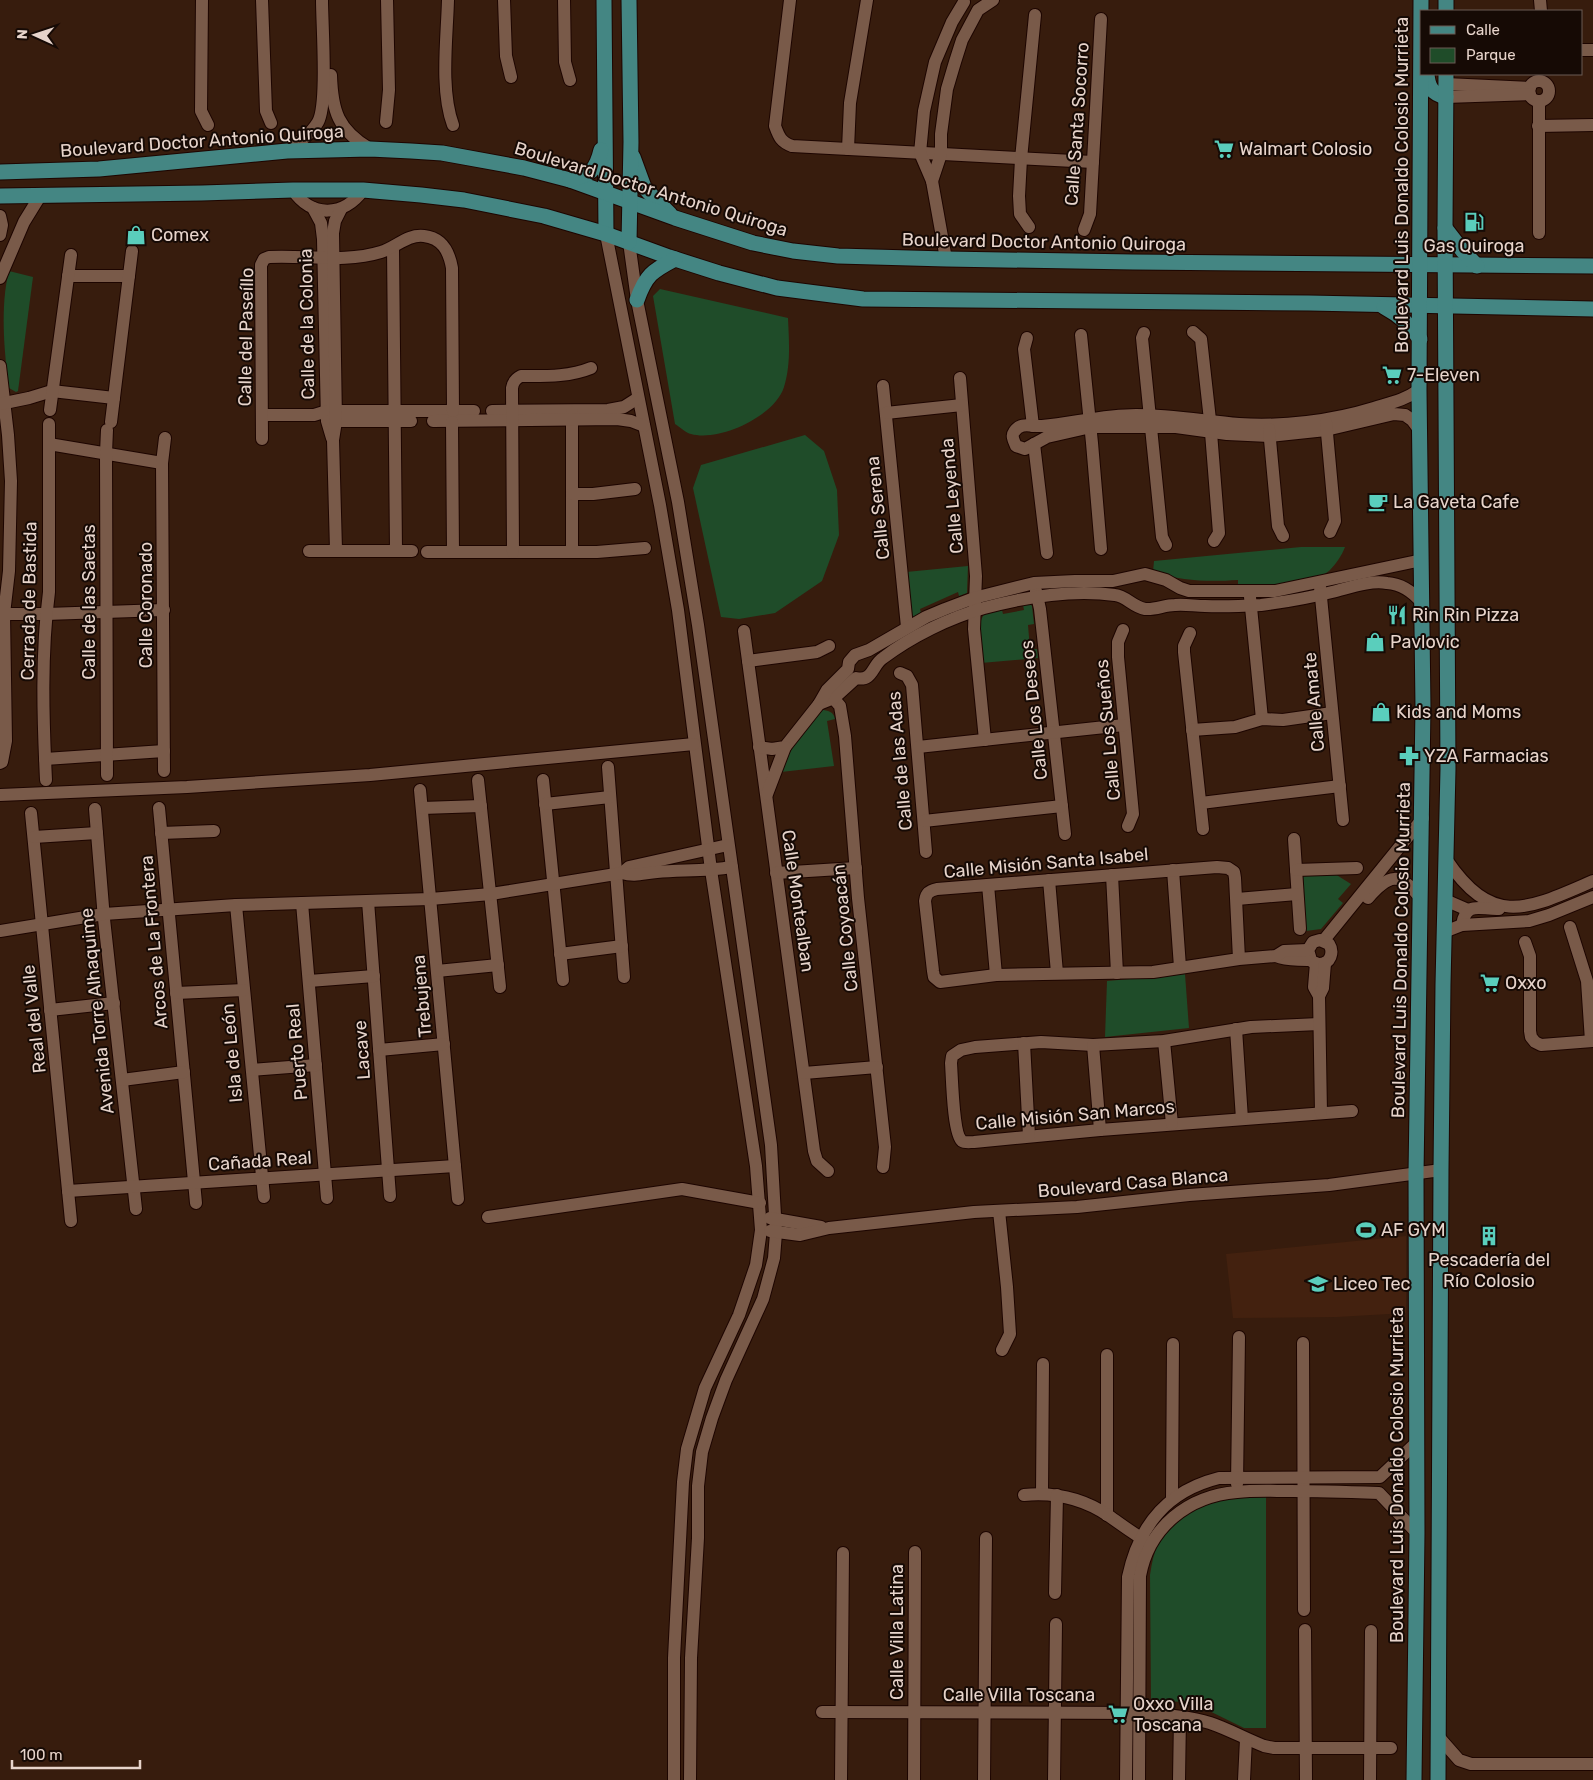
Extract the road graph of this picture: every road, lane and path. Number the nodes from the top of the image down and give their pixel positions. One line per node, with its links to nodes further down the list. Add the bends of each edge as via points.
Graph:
1 (202, 0): 28 (street, via 201,111)
2 (262, 0): 27 (street, via 266,111)
3 (322, 0): 24 (street)
4 (330, 0): 25 (street, via 332,89)
5 (387, 0): 26 (street, via 389,90)
6 (448, 0): 29 (street, via 446,87)
7 (504, 0): 20 (street, via 506,56)
8 (564, 0): 21 (street, via 565,62)
9 (604, 0): 32 (main road)
10 (629, 0): 38 (main road)
11 (790, 0): 34 (street, via 775,126 779,138 792,146)
12 (867, 0): 34 (street, via 850,103)
13 (993, 0): 15 (street)
14 (964, 1): 15 (street); 36 (street, via 934,62)
15 (978, 10): 37 (street, via 962,40 947,89)
16 (1035, 15): 40 (street)
17 (1101, 20): 41 (street, Calle Santa Socorro)
18 (1421, 75): 56 (main road, Boulevard Luis Donaldo Colosio Murrieta)
19 (1427, 75): 22 (main road, via 1428,84 1438,96)
20 (511, 77)
21 (570, 80)
22 (1446, 85): 23 (street, via 1494,91); 57 (main road)
23 (1536, 87): 31 (street)
24 (322, 113): 25 (street); 35 (street, via 311,131)
25 (336, 113): 33 (street, via 349,133)
26 (386, 122)
27 (271, 123)
28 (208, 125)
29 (453, 125)
30 (1593, 125): 31 (street)
31 (1538, 126): 59 (street)
32 (605, 139): 39 (main road); 43 (main road, via 595,168 589,174)
33 (370, 149): 35 (main road, Boulevard Doctor Antonio Quiroga); 43 (main road, Boulevard Doctor Antonio Quiroga, via 442,154 524,168)
34 (848, 149): 36 (street)
35 (287, 151): 42 (main road, Boulevard Doctor Antonio Quiroga, via 99,169)
36 (920, 153): 37 (street); 44 (street)
37 (940, 154): 40 (street); 44 (street)
38 (630, 157): 39 (main road, via 623,166 612,164); 50 (main road); 54 (main road, via 644,186)
39 (606, 158): 47 (main road)
40 (1021, 159): 41 (street); 55 (street, via 1020,214)
41 (1092, 162): 58 (street, Calle Santa Socorro, via 1090,214)
42 (0, 172)
43 (570, 180): 47 (main road, Boulevard Doctor Antonio Quiroga)
44 (932, 181): 68 (street)
45 (293, 190): 46 (main road); 49 (main road); 51 (street, Calle de la Colonia)
46 (363, 190): 52 (street, via 350,205); 60 (main road, via 464,200 544,216)
47 (606, 193): 50 (main road, Boulevard Doctor Antonio Quiroga); 60 (main road)
48 (0, 196): 49 (main road)
49 (40, 196): 76 (street, via 24,222)
50 (629, 202): 54 (main road, Boulevard Doctor Antonio Quiroga); 62 (main road)
51 (313, 208): 52 (street); 66 (street, Calle de la Colonia)
52 (341, 209): 66 (street, Calle de la Colonia, via 334,227)
53 (0, 216): 61 (street)
54 (675, 218): 68 (main road, Boulevard Doctor Antonio Quiroga, via 753,243 792,251)
55 (1029, 227)
56 (1420, 227): 69 (main road, via 1411,250); 70 (main road, Boulevard Luis Donaldo Colosio Murrieta)
57 (1445, 228): 71 (main road); 72 (main road)
58 (1084, 230)
59 (1539, 233)
60 (606, 234): 62 (main road); 96 (street)
61 (0, 235)
62 (629, 242): 67 (main road); 77 (street)
63 (393, 248): 66 (street, Calle del Paseíllo, via 374,254); 108 (street); 109 (street, Calle del Paseíllo, via 408,238 425,236 438,241 450,256)
64 (132, 251): 75 (street)
65 (71, 254): 74 (street)
66 (329, 258): 104 (street, Calle del Paseíllo, via 273,257 262,262); 107 (street, Calle de la Colonia)
67 (675, 259): 77 (main road, via 648,277); 78 (main road, via 777,288 863,298)
68 (946, 260): 69 (main road, Boulevard Doctor Antonio Quiroga)
69 (1390, 264): 70 (main road, Boulevard Doctor Antonio Quiroga)
70 (1421, 265): 71 (main road, Boulevard Doctor Antonio Quiroga); 79 (main road, Boulevard Luis Donaldo Colosio Murrieta)
71 (1445, 266): 72 (main road, Boulevard Doctor Antonio Quiroga); 80 (main road)
72 (1478, 266): 73 (main road, Boulevard Doctor Antonio Quiroga)
73 (1593, 266)
74 (68, 276): 75 (street); 93 (street)
75 (129, 276): 95 (street)
76 (0, 278)
77 (637, 300): 146 (street)
78 (1380, 305): 79 (main road); 87 (main road, via 1400,316)
79 (1420, 307): 80 (main road); 87 (main road, Boulevard Luis Donaldo Colosio Murrieta)
80 (1446, 307): 81 (main road); 88 (main road)
81 (1474, 307): 82 (main road); 88 (main road, via 1455,324)
82 (1593, 309)
83 (1193, 332): 119 (street, via 1201,339)
84 (1144, 333): 113 (street)
85 (1081, 335): 114 (street)
86 (1027, 338): 118 (street, via 1024,349)
87 (1420, 339): 94 (main road, Boulevard Luis Donaldo Colosio Murrieta)
88 (1446, 346): 173 (main road)
89 (0, 366): 97 (street)
90 (591, 368): 110 (street, via 578,373 516,378 512,388)
91 (960, 378): 98 (street, Calle Leyenda)
92 (883, 386): 102 (street, Calle Serena)
93 (52, 390): 95 (street); 97 (street); 99 (street)
94 (1419, 390): 106 (street); 121 (main road, Boulevard Luis Donaldo Colosio Murrieta)
95 (114, 398): 126 (street, Calle de las Saetas)
96 (638, 398): 103 (street); 117 (street)
97 (2, 404): 163 (street, via 11,481 9,571)
98 (962, 406): 102 (street); 155 (street, Calle Leyenda, via 976,576)
99 (50, 410)
100 (474, 411): 109 (street)
101 (492, 411): 110 (street)
102 (886, 413): 165 (street, Calle Serena)
103 (616, 414): 105 (street); 117 (street)
104 (262, 415): 107 (street); 123 (street, Calle del Paseíllo)
105 (572, 415): 110 (street); 129 (street)
106 (1368, 415): 116 (street); 121 (street, via 1400,414 1412,420)
107 (328, 416): 108 (street); 136 (street, Calle de la Colonia, via 333,440)
108 (394, 416): 109 (street); 111 (street); 137 (street)
109 (453, 416): 110 (street); 112 (street); 141 (street, Calle del Paseíllo)
110 (512, 416): 142 (street)
111 (411, 421)
112 (433, 421)
113 (1150, 421): 114 (street); 119 (street, via 1176,428); 133 (street, via 1162,537)
114 (1090, 423): 118 (street); 125 (street); 135 (street)
115 (49, 424): 124 (street, Cerrada de Bastida)
116 (1326, 425): 120 (street); 130 (street, via 1335,521)
117 (644, 426): 147 (street)
118 (1033, 426): 125 (street, via 1020,426 1013,437 1020,448)
119 (1210, 426): 120 (street); 132 (street, via 1219,533)
120 (1269, 430): 131 (street, via 1278,526)
121 (1420, 431): 145 (main road, Boulevard Luis Donaldo Colosio Murrieta)
122 (165, 438): 127 (street, Calle Coronado)
123 (262, 439)
124 (49, 444): 126 (street); 164 (street, Cerrada de Bastida, via 49,592)
125 (1034, 444): 144 (street)
126 (106, 453): 127 (street); 161 (street, Calle de las Saetas)
127 (162, 463): 159 (street, Calle Coronado)
128 (635, 489): 129 (street)
129 (572, 494): 143 (street)
130 (1330, 532)
131 (1283, 536)
132 (1214, 541)
133 (1166, 545)
134 (645, 548): 143 (street, via 620,552)
135 (1101, 549)
136 (336, 550): 137 (street); 138 (street)
137 (396, 550): 139 (street)
138 (309, 551)
139 (412, 551)
140 (427, 552): 141 (street)
141 (453, 552): 142 (street)
142 (513, 552): 143 (street)
143 (572, 552)
144 (1047, 554)
145 (1422, 560): 149 (street); 160 (main road, Boulevard Luis Donaldo Colosio Murrieta)
146 (688, 565): 147 (street); 223 (street)
147 (671, 567): 184 (street, via 684,642)
148 (1128, 578): 150 (street); 151 (street, via 1146,574); 156 (street)
149 (1319, 582): 152 (street, via 1275,591); 153 (street, Calle Amate)
150 (1034, 583): 154 (street, Calle Los Deseos); 155 (street)
151 (1172, 584): 152 (street, via 1189,591); 157 (street, via 1175,592)
152 (1250, 592): 158 (street)
153 (1321, 595): 158 (street); 160 (street, via 1387,582 1406,588); 178 (street, Calle Amate)
154 (1037, 597): 156 (street, via 1087,593); 162 (street); 182 (street, Calle Los Deseos)
155 (974, 598): 162 (street, Calle Leyenda); 165 (street)
156 (1125, 598): 157 (street, via 1147,609)
157 (1171, 605): 158 (street)
158 (1251, 606): 179 (street)
159 (164, 610): 161 (street); 188 (street, Calle Coronado)
160 (1422, 610): 173 (main road, via 1432,660); 177 (main road, Boulevard Luis Donaldo Colosio Murrieta)
161 (106, 612): 164 (street); 189 (street, Calle de las Saetas)
162 (974, 612): 171 (street); 183 (street, Calle Leyenda)
163 (2, 614): 164 (street); 191 (street, via 6,741)
164 (46, 614): 190 (street, Cerrada de Bastida)
165 (907, 627): 169 (street)
166 (1123, 630): 180 (street, Calle Los Sueños, via 1117,649)
167 (744, 631): 172 (street, Calle Montealban)
168 (1190, 633): 181 (street, via 1184,652)
169 (892, 636): 171 (street); 174 (street, via 855,655 849,662)
170 (829, 646): 172 (street, via 817,652)
171 (900, 647): 174 (street, via 877,662 868,677 862,679)
172 (748, 661): 186 (street, Calle Montealban)
173 (1448, 668): 210 (main road)
174 (852, 673): 176 (street)
175 (900, 673): 185 (street, Calle de las Adas, via 907,676 912,685)
176 (830, 694): 187 (street); 228 (street, Calle Coyoacán, via 840,706 845,736)
177 (1423, 707): 210 (main road, via 1436,707 1440,713 1441,770); 212 (main road, Boulevard Luis Donaldo Colosio Murrieta)
178 (1332, 713): 179 (street, via 1283,720); 198 (street, Calle Amate)
179 (1262, 719): 181 (street, via 1235,727)
180 (1124, 725): 182 (street); 215 (street, Calle Los Sueños, via 1133,814)
181 (1192, 730): 203 (street)
182 (1054, 732): 183 (street); 206 (street, Calle Los Deseos)
183 (985, 740): 185 (street)
184 (694, 744): 200 (street, via 187,788); 224 (street)
185 (918, 746): 214 (street, Calle de las Adas)
186 (759, 747): 187 (street); 202 (street, Calle Montealban)
187 (785, 747): 202 (street)
188 (164, 751): 189 (street); 193 (street, Calle Coronado)
189 (107, 755): 190 (street); 194 (street, Calle de las Saetas)
190 (45, 759): 195 (street, Cerrada de Bastida)
191 (0, 763)
192 (608, 768): 201 (street)
193 (164, 771)
194 (107, 775)
195 (46, 780)
196 (478, 780): 205 (street)
197 (543, 780): 204 (street)
198 (1340, 786): 203 (street); 213 (street, Calle Amate)
199 (420, 790): 208 (street, Trebujena)
200 (0, 795)
201 (610, 797): 204 (street); 233 (street)
202 (766, 797): 234 (street, Calle Montealban)
203 (1201, 803): 216 (street)
204 (546, 804): 238 (street)
205 (481, 806): 208 (street); 240 (street)
206 (1062, 806): 214 (street); 220 (street, Calle Los Deseos)
207 (159, 808): 219 (street, Arcos de La Frontera)
208 (422, 808): 244 (street, Trebujena)
209 (95, 809): 218 (street, Avenida Torre Alhaquime)
210 (1448, 812): 226 (main road)
211 (31, 813): 221 (street, Real del Valle)
212 (1423, 818): 243 (main road, Boulevard Luis Donaldo Colosio Murrieta); 262 (street)
213 (1343, 820)
214 (924, 822): 225 (street, Calle de las Adas)
215 (1128, 826)
216 (1203, 828)
217 (214, 830): 219 (street)
218 (97, 833): 221 (street); 254 (street, Avenida Torre Alhaquime)
219 (161, 833): 252 (street, Arcos de La Frontera)
220 (1065, 834)
221 (34, 837): 256 (street, Real del Valle)
222 (1294, 839): 232 (street)
223 (728, 845): 224 (street); 227 (street)
224 (709, 848): 230 (street); 233 (street)
225 (926, 852)
226 (1446, 859): 246 (main road); 251 (street, via 1477,893)
227 (732, 867): 230 (street); 323 (street, via 771,1145)
228 (856, 868): 234 (street); 292 (street, Calle Coyoacán)
229 (1357, 868): 232 (street)
230 (711, 870): 233 (street, via 632,876); 319 (street)
231 (1173, 870): 235 (street, Calle Misión Santa Isabel); 245 (street, Calle Misión Santa Isabel, via 1231,869); 269 (street)
232 (1296, 870): 241 (street)
233 (619, 873): 238 (street); 264 (street)
234 (776, 873): 295 (street, Calle Montealban)
235 (1112, 875): 236 (street, Calle Misión Santa Isabel); 272 (street)
236 (1049, 880): 239 (street, Calle Misión Santa Isabel); 271 (street)
237 (1593, 881): 250 (street, via 1547,901)
238 (553, 885): 240 (street); 265 (street)
239 (988, 885): 273 (street); 273 (street, Calle Misión Santa Isabel, via 929,891 925,901 936,980 946,982)
240 (490, 894): 244 (street); 268 (street)
241 (1298, 894): 245 (street); 259 (street)
242 (1593, 897): 255 (street)
243 (1420, 898): 262 (street, via 1403,881 1387,880); 309 (main road, Boulevard Luis Donaldo Colosio Murrieta)
244 (430, 899): 247 (street); 270 (street, Trebujena)
245 (1236, 899): 266 (street, Calle Misión Santa Isabel)
246 (1445, 900): 253 (street); 261 (main road)
247 (368, 902): 248 (street); 274 (street, Lacave)
248 (302, 903): 249 (street); 277 (street, Puerto Real)
249 (236, 905): 252 (street); 279 (street, Isla de León)
250 (1526, 906): 251 (street); 255 (street)
251 (1503, 907): 253 (street)
252 (168, 910): 254 (street); 280 (street, Arcos de La Frontera)
253 (1468, 910): 257 (street)
254 (104, 914): 256 (street); 281 (street, Avenida Torre Alhaquime)
255 (1529, 921): 257 (street)
256 (42, 923): 260 (street); 282 (street, Real del Valle)
257 (1462, 925): 261 (street)
258 (1570, 927): 286 (street, via 1587,981)
259 (1300, 929)
260 (0, 931)
261 (1444, 932): 306 (main road)
262 (1326, 942): 267 (street, via 1313,942); 267 (street, via 1332,954 1330,958)
263 (1525, 942): 286 (street, via 1530,956 1531,1037 1542,1045)
264 (622, 946): 265 (street); 275 (street)
265 (560, 954): 276 (street)
266 (1239, 959): 267 (street, Calle Misión Santa Isabel, via 1276,956 1284,960); 269 (street, Calle Misión Santa Isabel)
267 (1315, 959): 283 (street, via 1323,988 1319,996)
268 (498, 965): 270 (street); 278 (street)
269 (1180, 967): 272 (street, Calle Misión Santa Isabel)
270 (437, 972): 288 (street, Trebujena)
271 (1057, 973): 272 (street, Calle Misión Santa Isabel); 273 (street, Calle Misión Santa Isabel)
272 (1117, 973)
273 (996, 975)
274 (374, 976): 277 (street); 290 (street, Lacave)
275 (624, 977)
276 (563, 980)
277 (309, 981): 291 (street, Puerto Real)
278 (500, 987)
279 (244, 990): 280 (street); 293 (street, Isla de León)
280 (176, 993): 294 (street, Arcos de La Frontera)
281 (114, 1003): 282 (street); 296 (street, Avenida Torre Alhaquime)
282 (50, 1010): 313 (street, Real del Valle)
283 (1319, 1024): 284 (street, Calle Misión San Marcos); 298 (street)
284 (1236, 1029): 285 (street, Calle Misión San Marcos); 299 (street)
285 (1164, 1041): 289 (street, Calle Misión San Marcos); 300 (street)
286 (1592, 1041)
287 (1024, 1043): 289 (street, Calle Misión San Marcos); 302 (street); 302 (street, Calle Misión San Marcos, via 961,1050 952,1056 951,1062 956,1130 961,1140 974,1142)
288 (444, 1044): 290 (street); 303 (street, Trebujena)
289 (1093, 1045): 301 (street)
290 (379, 1050): 305 (street, Lacave)
291 (316, 1065): 293 (street); 308 (street, Puerto Real)
292 (877, 1067): 295 (street); 304 (street, Calle Coyoacán, via 885,1147)
293 (252, 1070): 310 (street, Isla de León)
294 (184, 1072): 296 (street); 311 (street)
295 (804, 1073): 307 (street, Calle Montealban, via 814,1150 817,1161)
296 (122, 1080): 312 (street, Avenida Torre Alhaquime)
297 (1352, 1111): 298 (street, Calle Misión San Marcos)
298 (1321, 1113): 299 (street, Calle Misión San Marcos)
299 (1242, 1119): 300 (street, Calle Misión San Marcos)
300 (1172, 1124): 301 (street, Calle Misión San Marcos)
301 (1100, 1130): 302 (street, Calle Misión San Marcos)
302 (1029, 1136)
303 (455, 1166): 305 (street, Cañada Real); 317 (street, Trebujena)
304 (883, 1167)
305 (388, 1170): 308 (street, Cañada Real); 314 (street, Lacave)
306 (1441, 1170): 309 (street, Boulevard Casa Blanca); 360 (main road)
307 (828, 1171)
308 (325, 1174): 310 (street, Cañada Real); 316 (street, Puerto Real)
309 (1416, 1174): 321 (street, Boulevard Casa Blanca, via 1328,1185); 334 (main road, Boulevard Luis Donaldo Colosio Murrieta)
310 (262, 1178): 311 (street, Cañada Real); 315 (street, Isla de León)
311 (194, 1183): 312 (street, Cañada Real); 318 (street)
312 (135, 1187): 313 (street, Cañada Real); 320 (street, Avenida Torre Alhaquime)
313 (68, 1191): 324 (street, Real del Valle)
314 (390, 1196)
315 (264, 1197)
316 (327, 1198)
317 (458, 1199)
318 (196, 1203)
319 (760, 1203): 322 (street, via 682,1189); 325 (street)
320 (136, 1209)
321 (999, 1211): 326 (street, Boulevard Casa Blanca); 331 (street, via 1010,1334)
322 (488, 1217)
323 (776, 1219): 325 (street, Boulevard Casa Blanca); 326 (street, Boulevard Casa Blanca); 327 (street)
324 (71, 1221)
325 (761, 1223): 327 (street, Boulevard Casa Blanca); 335 (street, via 756,1265 739,1315 705,1388)
326 (829, 1228): 327 (street, Boulevard Casa Blanca, via 800,1236)
327 (776, 1233): 336 (street, via 774,1258 763,1299 726,1380)
328 (1238, 1337): 337 (street)
329 (1303, 1343): 340 (street)
330 (1172, 1344): 347 (street)
331 (1002, 1350)
332 (1107, 1355): 348 (street)
333 (1043, 1364): 344 (street)
334 (1416, 1442): 339 (street); 349 (main road, Boulevard Luis Donaldo Colosio Murrieta)
335 (687, 1449): 336 (street); 361 (street)
336 (702, 1452): 362 (street)
337 (1237, 1477): 340 (street); 341 (street); 347 (street, via 1203,1482)
338 (1346, 1478): 339 (street); 340 (street); 342 (street)
339 (1380, 1478): 343 (street)
340 (1304, 1485): 341 (street); 342 (street); 355 (street)
341 (1237, 1491): 351 (street, via 1194,1504)
342 (1346, 1492): 343 (street)
343 (1379, 1493): 349 (street)
344 (1042, 1494): 345 (street); 346 (street)
345 (1024, 1495)
346 (1057, 1495): 348 (street); 354 (street)
347 (1172, 1498): 351 (street, via 1149,1525)
348 (1108, 1515): 351 (street)
349 (1417, 1533): 359 (main road, Boulevard Luis Donaldo Colosio Murrieta)
350 (986, 1538): 366 (street)
351 (1146, 1540): 368 (street, via 1140,1576); 369 (street, via 1134,1553 1128,1577)
352 (914, 1552): 365 (street, Calle Villa Latina)
353 (843, 1553): 364 (street)
354 (1055, 1593)
355 (1304, 1610)
356 (1056, 1624): 367 (street)
357 (1305, 1630): 375 (street)
358 (1370, 1631): 373 (street)
359 (1416, 1642): 360 (main road); 389 (main road, Boulevard Luis Donaldo Colosio Murrieta)
360 (1437, 1642): 371 (main road)
361 (674, 1658): 362 (street); 377 (street)
362 (691, 1658): 378 (street)
363 (822, 1712): 364 (street, Calle Villa Toscana)
364 (842, 1712): 365 (street, Calle Villa Toscana); 379 (street)
365 (914, 1712): 366 (street, Calle Villa Toscana); 380 (street, Calle Villa Latina)
366 (984, 1713): 367 (street, Calle Villa Toscana); 381 (street)
367 (1055, 1713): 369 (street, Calle Villa Toscana); 382 (street)
368 (1139, 1713): 369 (street, Calle Villa Toscana); 370 (street, Calle Villa Toscana); 384 (street)
369 (1125, 1714): 383 (street)
370 (1180, 1717): 372 (street, Calle Villa Toscana, via 1212,1724); 385 (street)
371 (1437, 1736): 376 (street, via 1459,1760 1471,1764); 390 (main road)
372 (1246, 1739): 375 (street, Calle Villa Toscana, via 1274,1748); 386 (street)
373 (1370, 1748): 374 (street, Calle Villa Toscana); 375 (street, Calle Villa Toscana); 388 (street)
374 (1391, 1748)
375 (1306, 1749): 387 (street)
376 (1593, 1764)
377 (674, 1780)
378 (690, 1780)
379 (842, 1780)
380 (914, 1780)
381 (984, 1780)
382 (1054, 1780)
383 (1126, 1780)
384 (1140, 1780)
385 (1179, 1780)
386 (1244, 1780)
387 (1306, 1780)
388 (1370, 1780)
389 (1414, 1780)
390 (1438, 1780)

